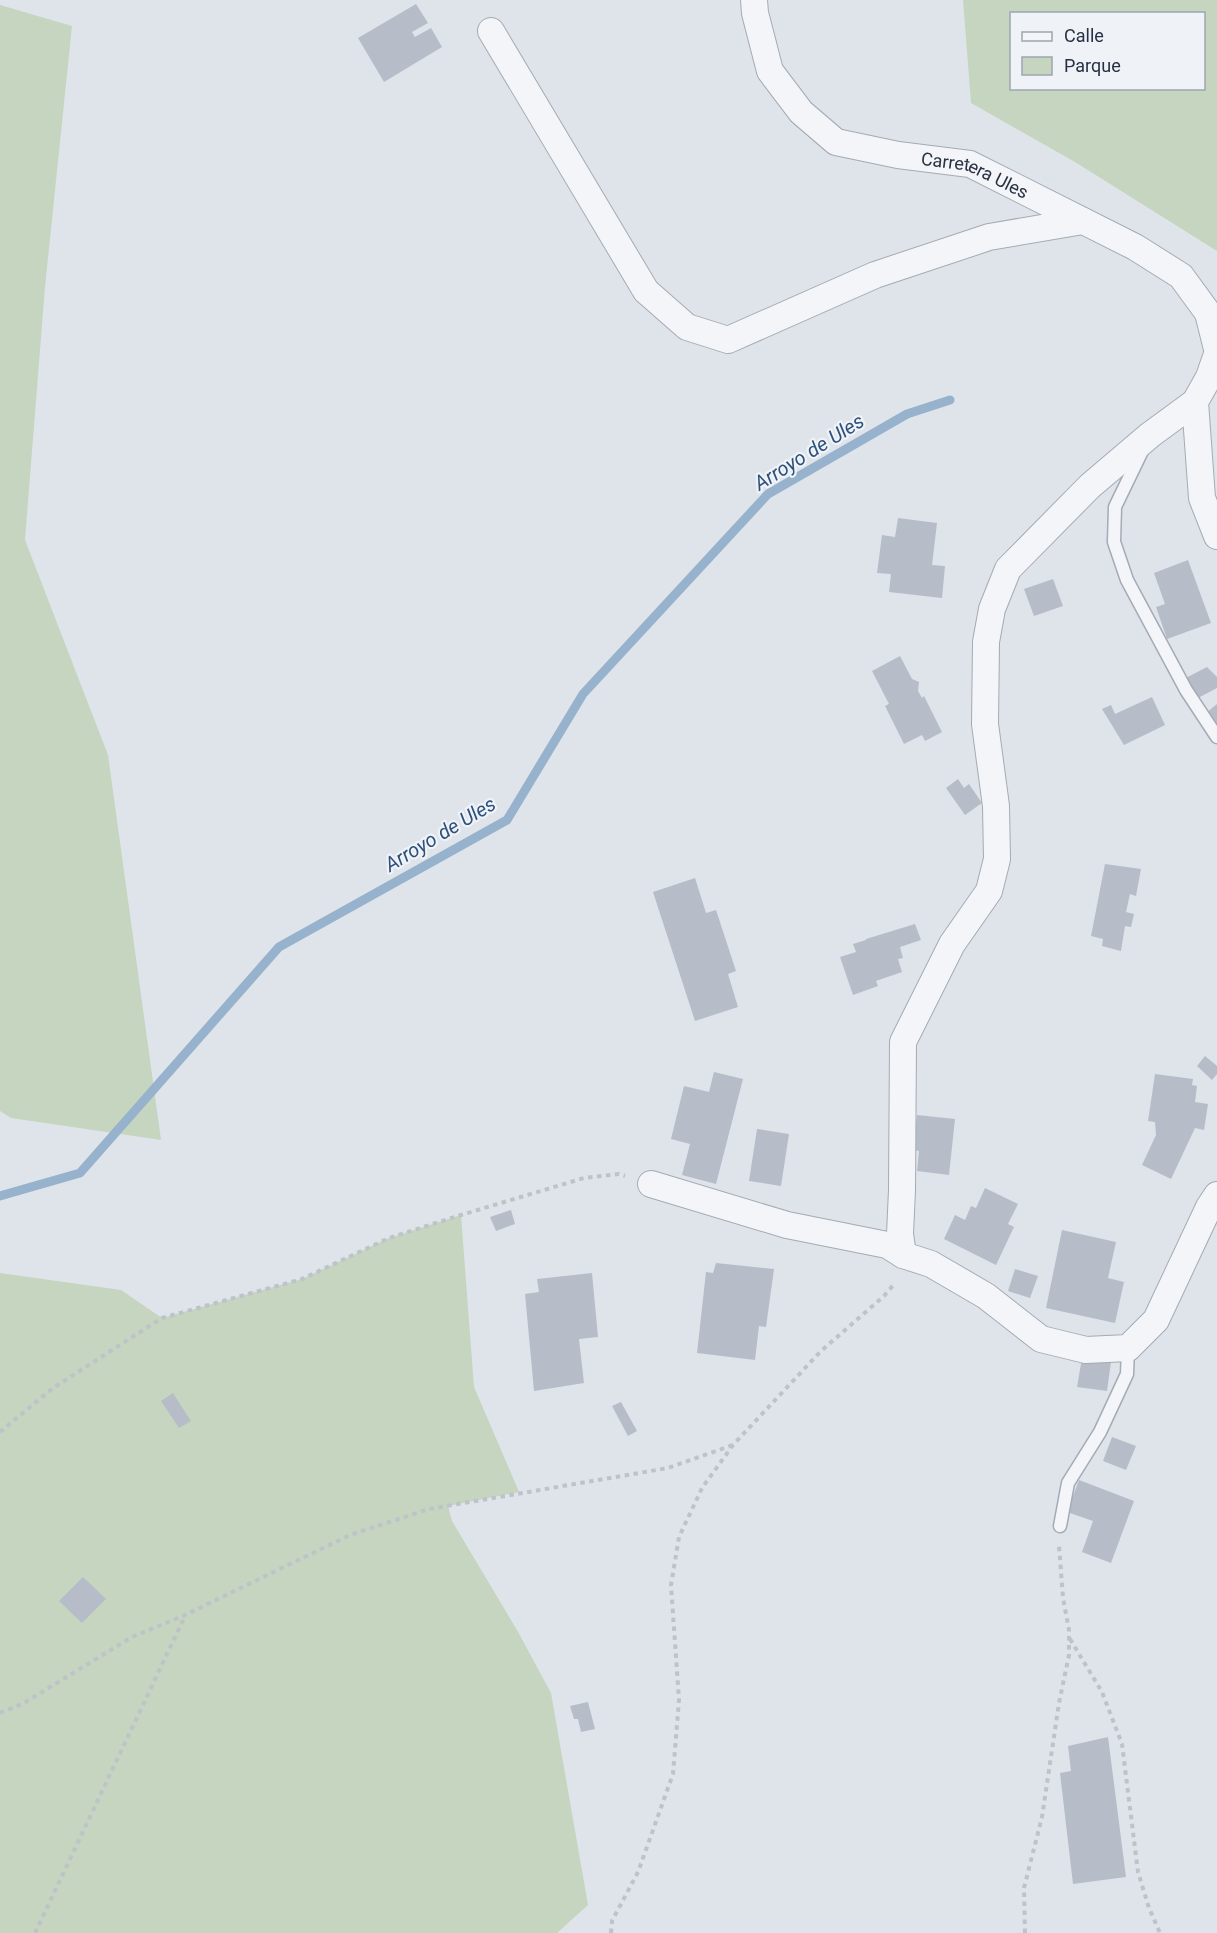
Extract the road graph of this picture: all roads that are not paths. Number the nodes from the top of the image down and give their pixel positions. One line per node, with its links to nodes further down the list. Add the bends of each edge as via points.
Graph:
1 (754, 0): 3 (street, Carretera Ules, via 770,71 801,112 836,142 970,164)
2 (491, 31): 3 (street, via 646,291 687,327 728,340 874,275 989,237)
3 (1083, 221): 4 (street, Carretera Ules, via 1181,276 1208,313)
4 (1217, 349)
5 (1217, 354): 6 (street)
6 (1195, 402): 7 (street); 8 (street, via 1202,498)
7 (1150, 435): 9 (lane, via 1115,507 1114,542 1127,580 1186,690); 12 (street, via 1090,486 1008,569 992,609 986,642 985,724 996,806 997,859 989,891 952,944 903,1042)
8 (1217, 536)
9 (1217, 737)
10 (651, 1184): 12 (street, via 787,1225 887,1245)
11 (1217, 1196): 13 (street, via 1156,1320)
12 (903, 1255): 13 (street, via 931,1264 986,1296 1041,1339 1086,1350)
13 (1128, 1348): 14 (lane, via 1126,1374 1100,1432 1068,1483)
14 (1060, 1526)

